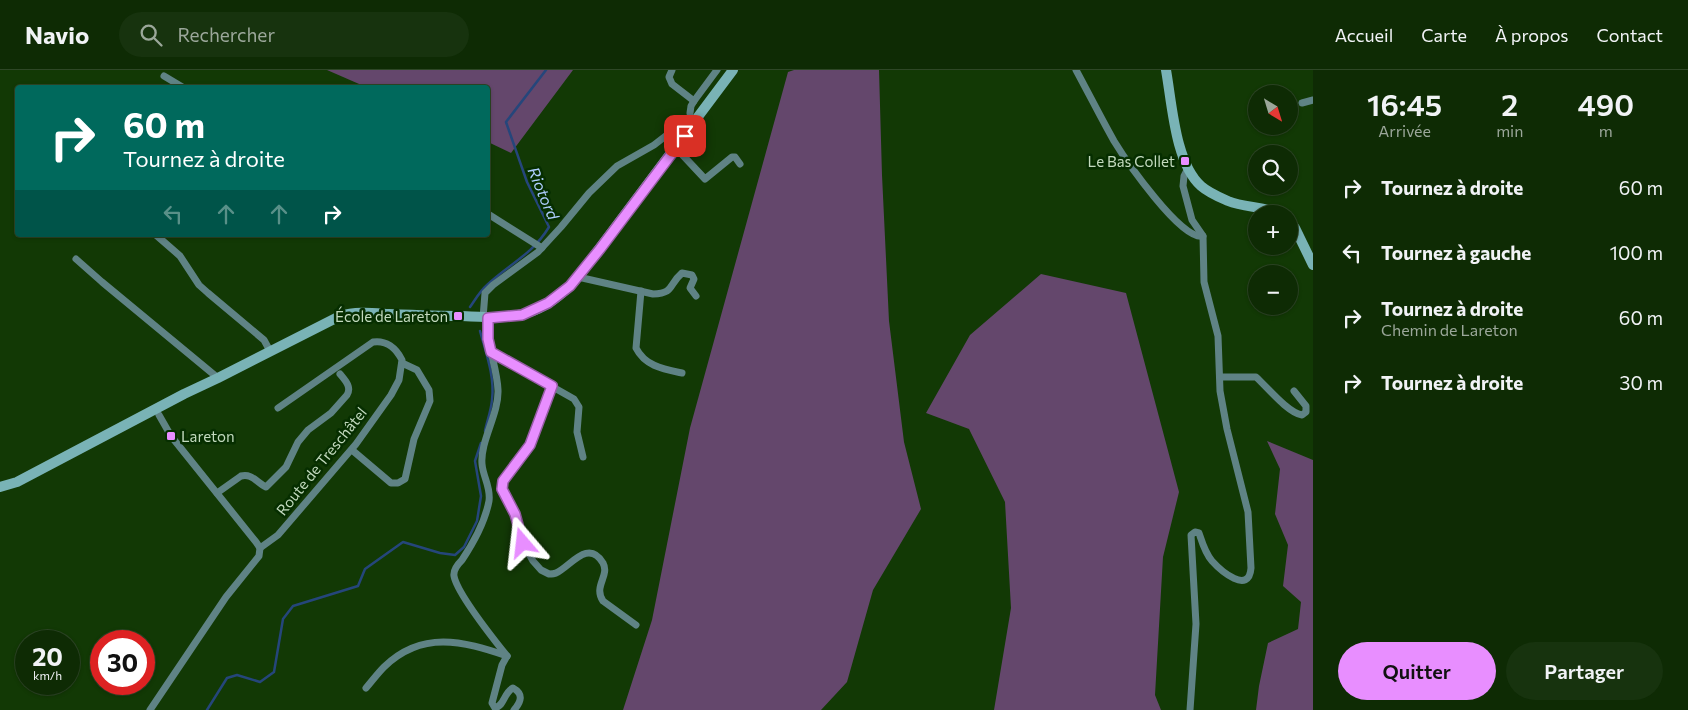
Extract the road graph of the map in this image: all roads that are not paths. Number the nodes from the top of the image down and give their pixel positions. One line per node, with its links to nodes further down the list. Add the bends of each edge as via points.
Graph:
1 (672, 70): 9 (street, via 670,81)
2 (716, 70): 9 (street)
3 (733, 70): 11 (street)
4 (1076, 70): 19 (street, via 1115,142 1152,194 1181,226 1194,236)
5 (1166, 70): 15 (street, via 1179,142)
6 (164, 76): 7 (street)
7 (179, 85)
8 (1313, 100): 10 (street)
9 (694, 101): 11 (street, via 691,106)
10 (1302, 103)
11 (695, 114): 12 (street)
12 (688, 125): 13 (street); 21 (street, via 617,166)
13 (676, 148): 14 (street, via 705,179 732,157); 24 (street)
14 (740, 164)
15 (1188, 168): 16 (street, via 1202,186 1216,196); 19 (street, via 1183,186 1192,220)
16 (1248, 205)
17 (490, 215): 21 (street)
18 (1298, 234): 23 (street)
19 (1203, 236): 33 (street, via 1204,282 1218,336)
20 (158, 237): 28 (street, via 180,256 199,284 264,340)
21 (539, 246): 27 (street, via 485,293)
22 (76, 259): 34 (street)
23 (1313, 265)
24 (578, 277): 25 (street); 27 (street, via 561,294 536,309 516,316)
25 (641, 292): 26 (street, via 665,293 682,273 694,278 690,288); 31 (street, via 636,348 639,354 645,361 663,369)
26 (696, 296)
27 (485, 318): 28 (street, via 348,313); 29 (street)
28 (270, 351): 34 (street)
29 (491, 352): 35 (street); 45 (street, via 498,390 482,464 490,491 489,503 481,527 454,576 459,589)
30 (402, 363): 37 (street, via 392,346 373,342); 39 (street, Route de Treschâtel, via 391,395); 39 (street, via 417,370 427,386 430,401 414,439 405,479 398,484 391,483)
31 (682, 372)
32 (340, 374): 42 (street, via 349,388 347,395 331,413 308,430 286,467 266,487 245,475)
33 (1220, 377): 36 (street, via 1256,377 1296,414 1302,415 1306,406); 49 (street, via 1220,391 1248,512 1251,574 1242,582 1237,581 1212,561 1198,533 1191,535 1196,624)
34 (218, 378): 38 (street, via 184,394); 38 (street, via 193,396)
35 (552, 386): 40 (street, via 574,398 579,406 577,432); 44 (street, via 530,445 503,481 502,489 515,514 523,543 541,570 548,574 557,572 582,554 597,556 605,568 600,596)
36 (1294, 391)
37 (278, 408)
38 (155, 413): 41 (street, via 17,482); 42 (street)
39 (352, 450): 43 (street, Route de Treschâtel, via 278,535)
40 (583, 457)
41 (0, 487)
42 (216, 494): 43 (street)
43 (260, 548): 47 (street, Route de Treschâtel, via 259,556 226,597)
44 (636, 625)
45 (507, 656): 46 (street, via 464,642 432,642 396,657); 48 (street, via 492,703 495,708 500,706 513,688 521,696)
46 (366, 688)
47 (150, 710)
48 (514, 710)
49 (1190, 710)

